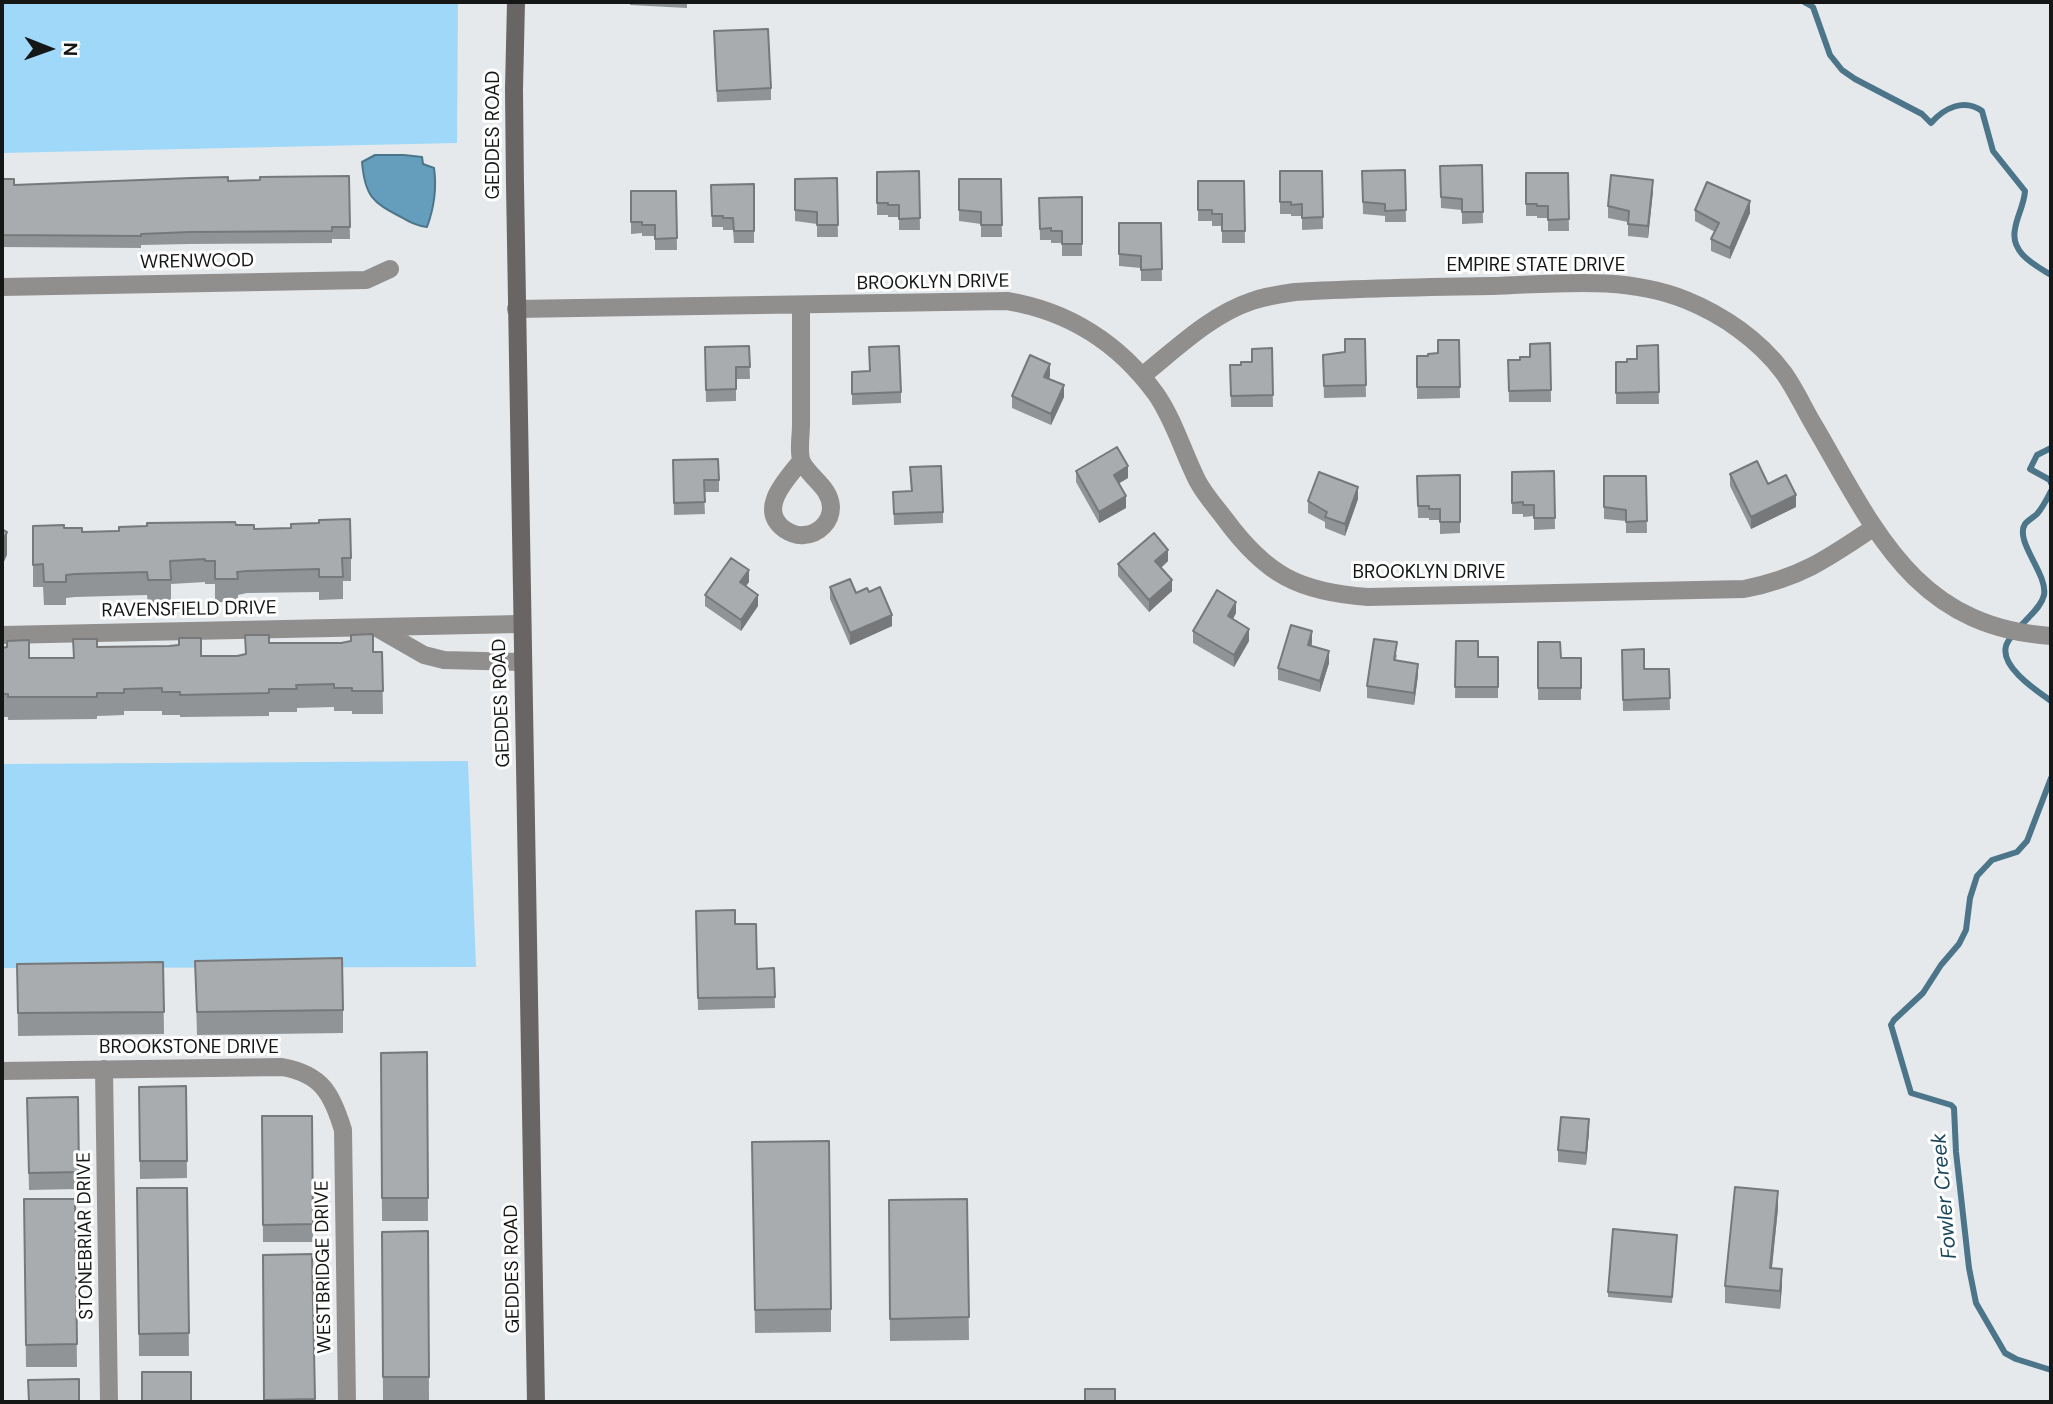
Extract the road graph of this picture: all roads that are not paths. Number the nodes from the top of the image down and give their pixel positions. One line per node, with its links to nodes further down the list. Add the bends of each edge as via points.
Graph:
1 (516, 2): 5 (main road, GEDDES ROAD)
2 (390, 269): 3 (street, WRENWOOD, via 366,280)
3 (2, 287)
4 (801, 306): 5 (street, BROOKLYN DRIVE); 6 (street, BROOKLYN DRIVE, via 1007,301 1036,306 1086,328); 7 (street)
5 (516, 309): 9 (main road, GEDDES ROAD)
6 (1142, 376): 8 (street, BROOKLYN DRIVE, via 1177,432 1198,483 1238,538 1280,575 1313,590 1367,597 1744,589 1817,565); 8 (street, EMPIRE STATE DRIVE, via 1225,313 1251,301 1295,292 1602,283 1660,291 1714,313 1759,345 1783,372)
7 (802, 461)
8 (1873, 528): 12 (street, EMPIRE STATE DRIVE, via 1905,570 1928,591 1972,618 2018,633)
9 (520, 624): 10 (street, RAVENSFIELD DRIVE); 13 (main road, GEDDES ROAD)
10 (377, 628): 11 (street, RAVENSFIELD DRIVE); 13 (street, via 444,660)
11 (2, 635)
12 (2051, 636)
13 (521, 662): 19 (main road, GEDDES ROAD)
14 (104, 1069): 15 (street, BROOKSTONE DRIVE); 16 (street, BROOKSTONE DRIVE, via 294,1069 324,1087); 17 (street, STONEBRIAR DRIVE)
15 (2, 1071)
16 (344, 1130): 18 (street, WESTBRIDGE DRIVE)
17 (109, 1402)
18 (347, 1402)
19 (536, 1402)

